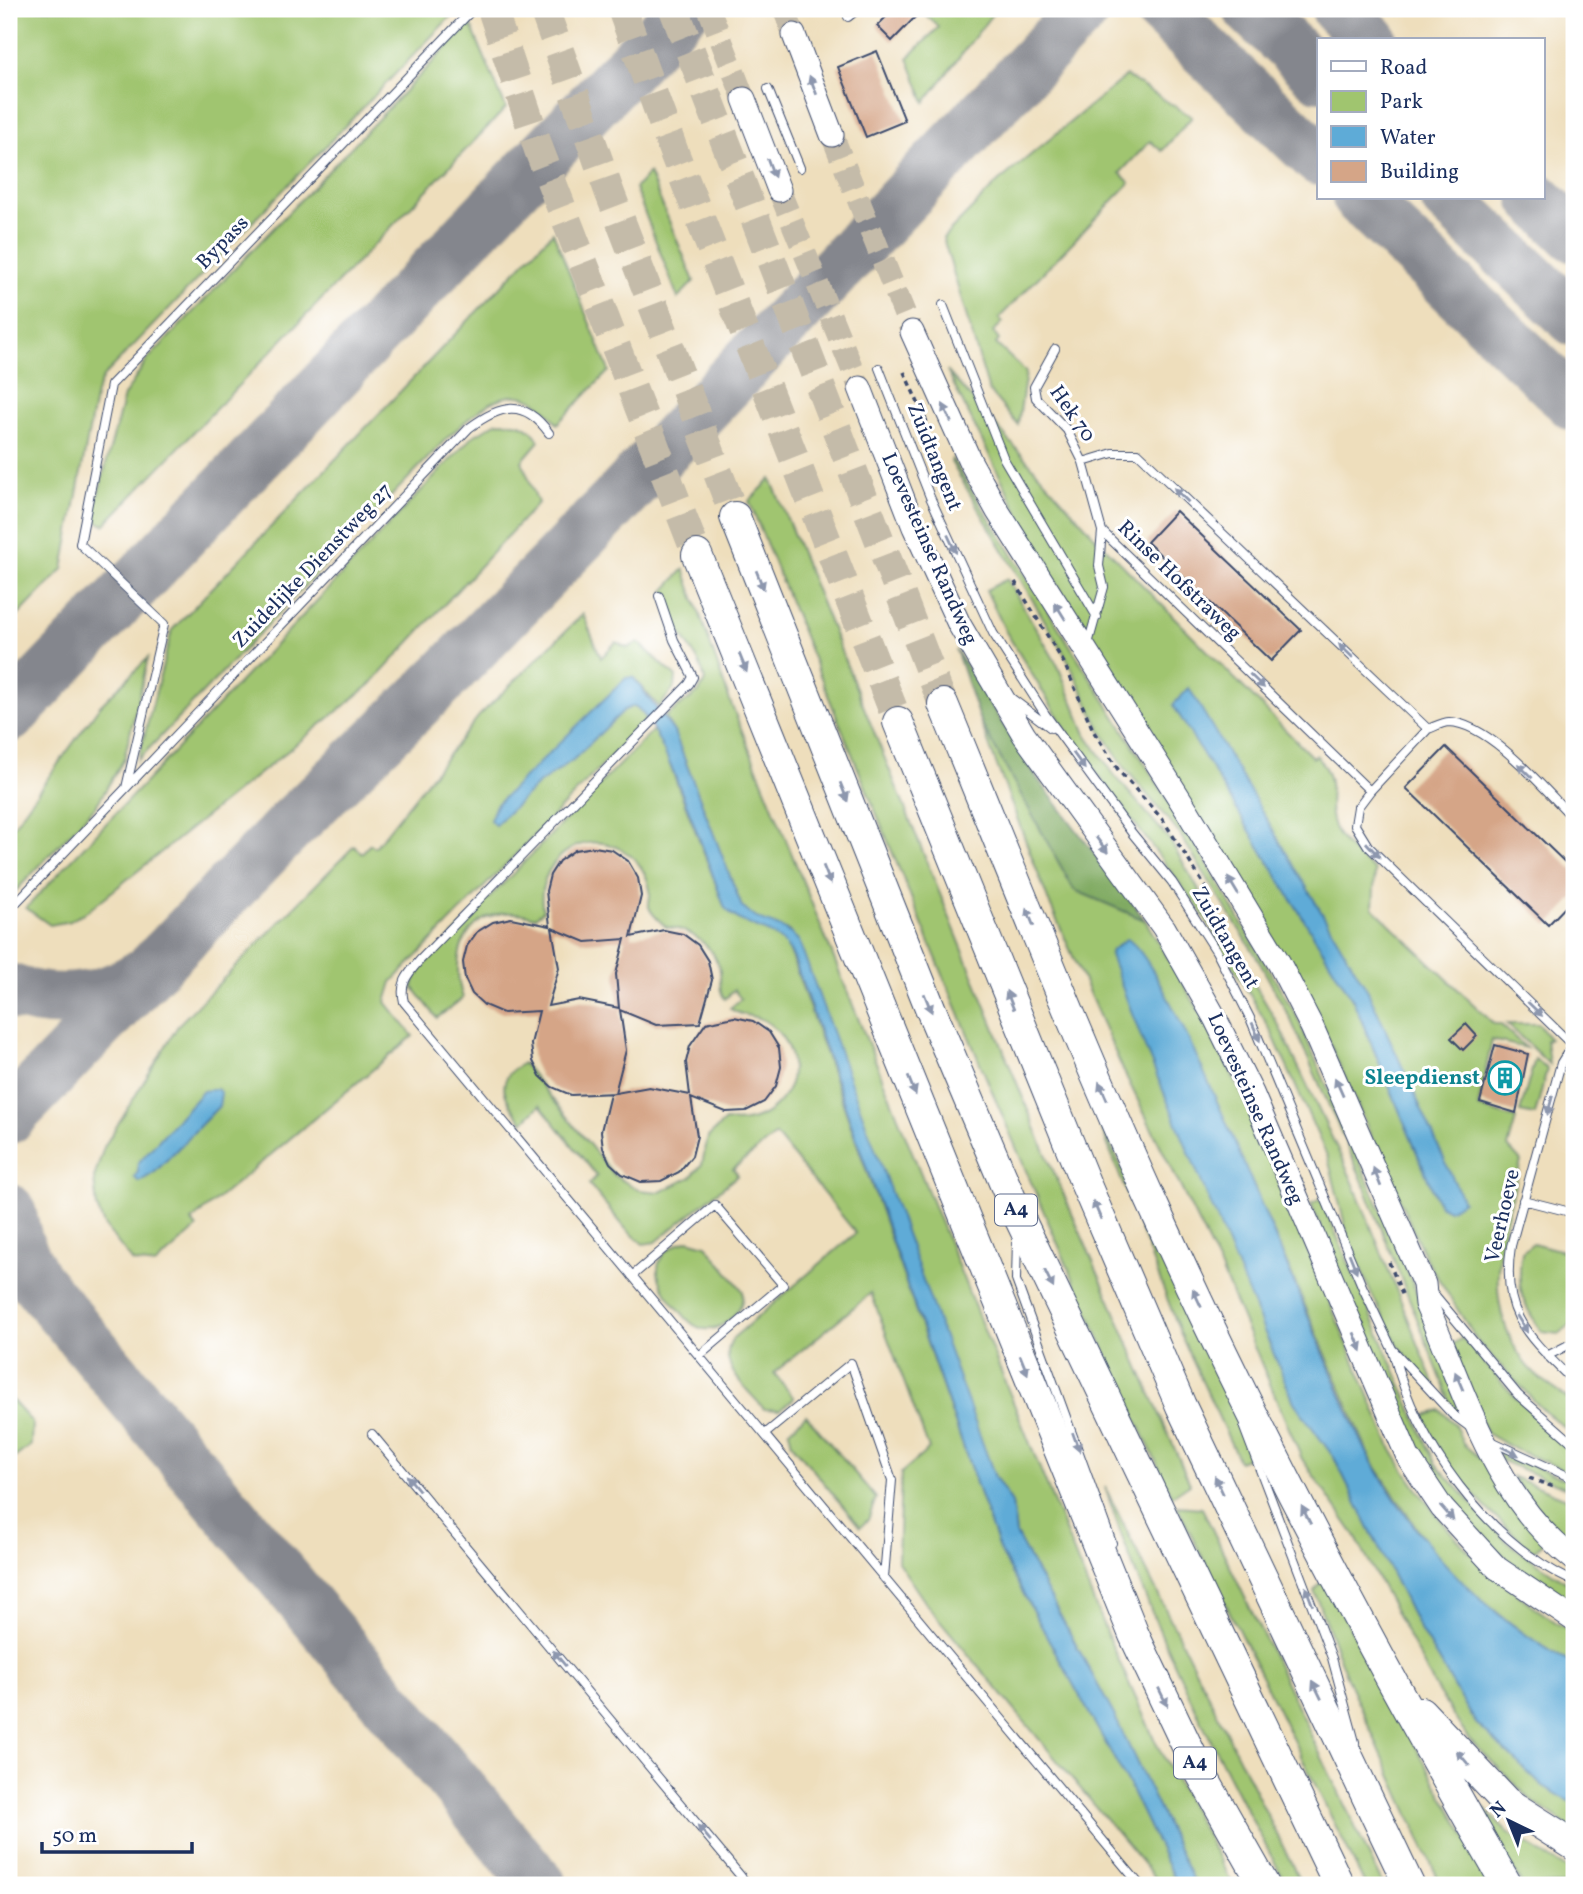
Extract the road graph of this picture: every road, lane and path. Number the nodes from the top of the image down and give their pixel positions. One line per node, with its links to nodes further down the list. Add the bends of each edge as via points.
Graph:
1 (473, 9): 31 (lane, Bypass, via 111,385 80,544 164,624)
2 (858, 9): 3 (lane)
3 (848, 17)
4 (794, 35): 7 (street, one-way to 4)
5 (768, 89): 8 (lane)
6 (744, 99): 9 (street, one-way to 9)
7 (832, 135)
8 (800, 168)
9 (779, 190)
10 (943, 305): 24 (lane, via 1004,459)
11 (912, 332): 25 (street, one-way to 11, via 970,461)
12 (1055, 349): 18 (lane, Hek 70, via 1034,387 1036,398 1067,430)
13 (900, 361): 17 (path)
14 (879, 368): 30 (lane, Zuidtangent, one-way to 30, via 930,497 993,634)
15 (860, 388): 26 (street, Loevesteinse Randweg, via 914,527 959,624)
16 (549, 432): 31 (lane, Zuidelijke Dienstweg 27, via 524,410 508,408 486,415 469,428)
17 (941, 452)
18 (1083, 463): 20 (lane, Rinse Hofstraweg); 29 (lane, one-way to 18, via 1138,453 1113,453)
19 (735, 517): 38 (highway, A4, one-way to 38)
20 (1102, 531): 24 (lane, via 1098,566 1104,587); 32 (lane, Rinse Hofstraweg, one-way to 32)
21 (697, 555): 59 (highway, A4, one-way to 59)
22 (1008, 571): 34 (path, via 1064,663 1094,732 1119,771 1163,820)
23 (659, 597): 40 (lane, via 693,677 420,960 401,989 404,1002)
24 (1097, 617): 25 (lane)
25 (1085, 652): 41 (street, one-way to 25, via 1312,1027 1279,963)
26 (995, 685): 30 (lane); 58 (street, Loevesteinse Randweg, one-way to 58, via 1063,793 1164,928 1215,1018 1252,1093 1408,1457 1442,1508 1497,1568)
27 (943, 704): 46 (highway, one-way to 27, via 1075,1025)
28 (898, 722): 61 (highway, one-way to 28, via 1181,1406)
29 (1428, 729): 32 (lane); 33 (lane, one-way to 29, via 1487,737 1448,722)
30 (1060, 735): 43 (lane, Zuidtangent, one-way to 43, via 1172,883 1216,951 1250,1018)
31 (126, 788): 35 (lane, Zuidelijke Dienstweg 27)
32 (1370, 791): 36 (lane, one-way to 36, via 1357,807 1355,825 1368,846)
33 (1574, 819)
34 (1214, 900)
35 (9, 910)
36 (1573, 1044): 37 (lane, Veerhoeve, one-way to 37, via 1561,1063)
37 (1523, 1200): 39 (lane); 45 (lane, Veerhoeve, one-way to 45, via 1506,1274 1512,1307)
38 (1017, 1213): 53 (lane, one-way to 53, via 1016,1279); 66 (highway, A4, one-way to 66)
39 (1574, 1213)
40 (632, 1276): 44 (lane); 44 (lane, via 715,1205 783,1285)
41 (1424, 1284): 50 (street, one-way to 41, via 1426,1304); 51 (lane, via 1440,1297 1518,1395)
42 (1574, 1342): 45 (lane)
43 (1392, 1349): 50 (lane, Zuidtangent, via 1452,1414); 57 (lane, via 1424,1430 1463,1489 1525,1551)
44 (699, 1356): 49 (lane)
45 (1547, 1356): 47 (lane, Veerhoeve)
46 (1226, 1360): 60 (highway, one-way to 46); 61 (lane, one-way to 46, via 1332,1658 1247,1438)
47 (1574, 1382)
48 (372, 1434): 63 (lane, one-way to 48)
49 (765, 1434): 56 (lane); 56 (lane, via 851,1363 892,1480)
50 (1483, 1437): 52 (lane, Zuidtangent, one-way to 52); 54 (street, via 1515,1497)
51 (1574, 1444)
52 (1574, 1479)
53 (1114, 1548)
54 (1574, 1559)
55 (1120, 1573): 59 (lane)
56 (884, 1578): 64 (lane)
57 (1574, 1583)
58 (1574, 1620)
59 (1134, 1635): 65 (highway, A4, one-way to 65, via 1195,1763)
60 (1394, 1684): 62 (highway, one-way to 60, via 1506,1802); 68 (highway)
61 (1372, 1802): 67 (highway)
62 (1574, 1844)
63 (748, 1885)
64 (1140, 1885)
65 (1264, 1885)
66 (1339, 1885)
67 (1409, 1885)
68 (1507, 1885)

